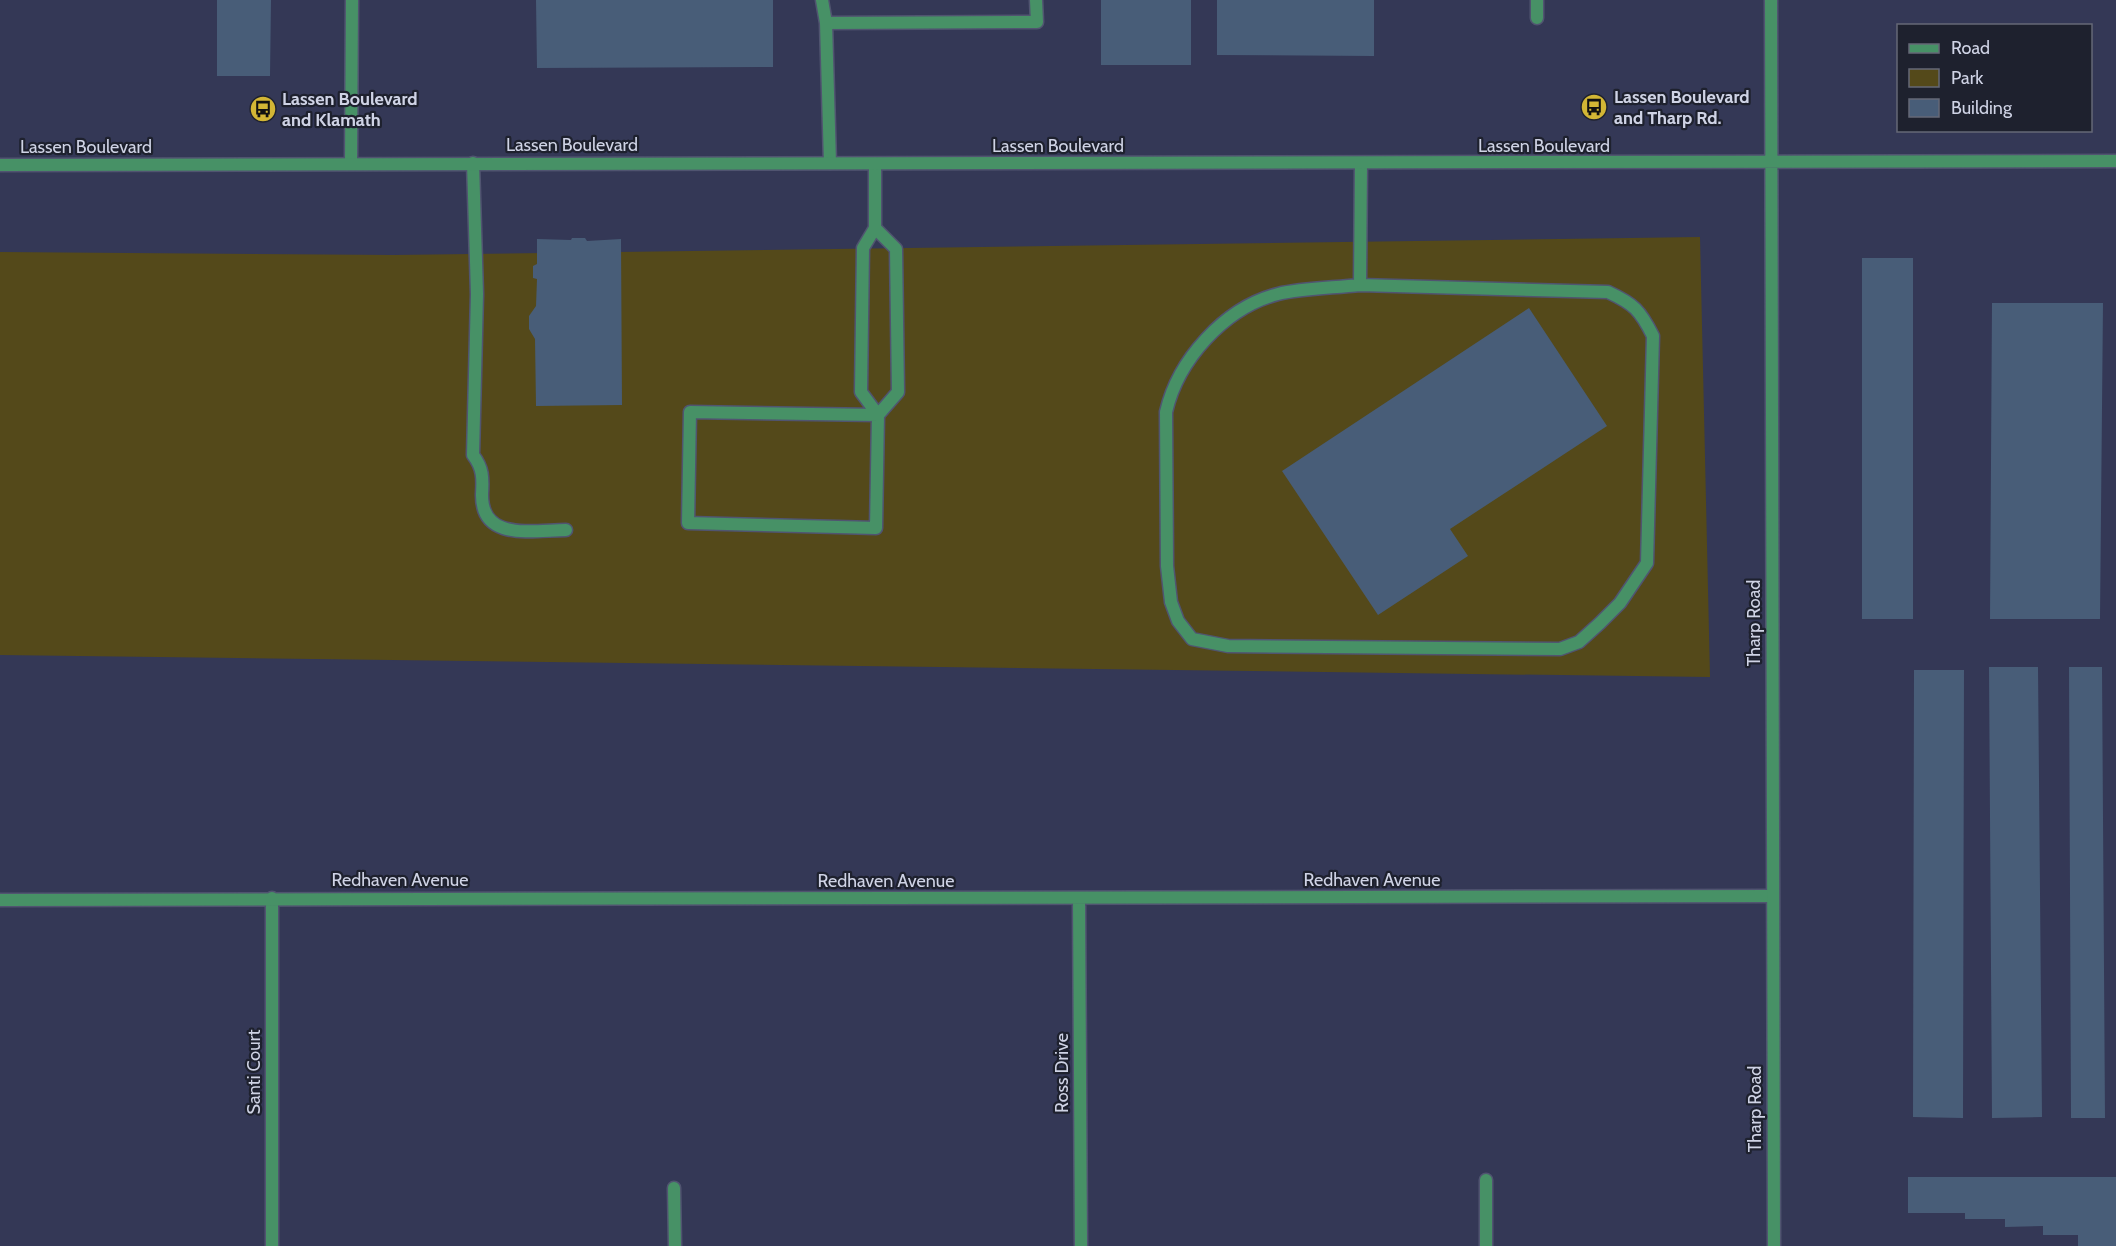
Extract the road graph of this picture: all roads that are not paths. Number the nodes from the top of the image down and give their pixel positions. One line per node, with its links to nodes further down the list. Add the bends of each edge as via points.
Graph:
1 (352, 0): 10 (street)
2 (822, 0): 7 (street)
3 (1036, 0): 7 (street, via 1037,22)
4 (1537, 0): 6 (street)
5 (1771, 0): 9 (street, Tharp Road)
6 (1537, 18)
7 (826, 23): 12 (street)
8 (2116, 161): 9 (street, Lassen Boulevard)
9 (1770, 162): 14 (street, Lassen Boulevard); 20 (street, Tharp Road)
10 (351, 163): 11 (street, Lassen Boulevard); 15 (street, Lassen Boulevard)
11 (473, 163): 12 (street, Lassen Boulevard); 19 (street, via 477,294 473,455 482,467 484,514 504,529)
12 (830, 163): 13 (street, Lassen Boulevard)
13 (875, 164): 14 (street, Lassen Boulevard); 16 (street)
14 (1361, 164): 17 (street)
15 (0, 165)
16 (875, 228): 18 (street, via 863,248 861,392); 18 (street, via 896,249 898,392)
17 (1360, 285): 17 (street, via 1277,294 1251,306 1227,320 1183,368 1166,412 1167,566 1171,602 1178,621 1192,639 1228,646 1560,649 1579,642 1620,603 1647,563 1653,336 1642,313 1608,292)
18 (878, 415): 18 (street, via 876,528 688,523 690,412)
19 (566, 530)
20 (1772, 896): 23 (street, Redhaven Avenue); 30 (street, Tharp Road)
21 (272, 898): 22 (street, Redhaven Avenue); 23 (street, Redhaven Avenue); 26 (street, Santi Court)
22 (0, 900)
23 (1079, 900): 28 (street, Ross Drive)
24 (1486, 1180): 29 (street)
25 (674, 1188): 27 (street)
26 (272, 1246)
27 (675, 1246)
28 (1081, 1246)
29 (1486, 1246)
30 (1773, 1246)

